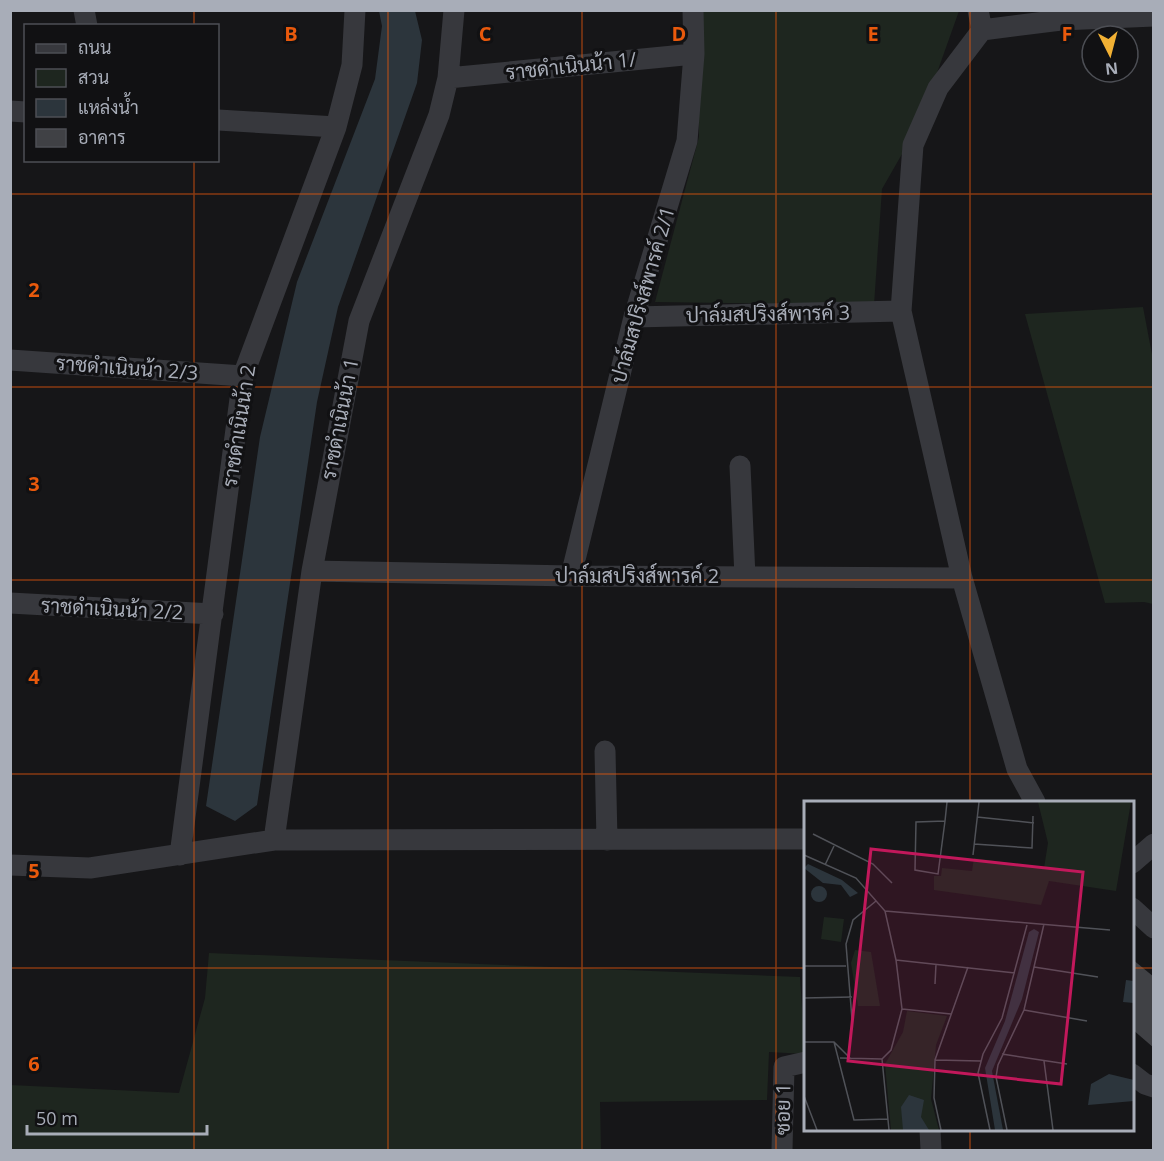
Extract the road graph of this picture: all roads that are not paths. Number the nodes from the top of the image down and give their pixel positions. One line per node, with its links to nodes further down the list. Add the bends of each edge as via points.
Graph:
1 (355, 10): 9 (street, ราชดำเนินน้า 2, via 352,65)
2 (454, 10): 7 (street, ราชดำเนินน้า 1)
3 (693, 10): 6 (street, ปาล์มสปริงส์พารค์ 2/1)
4 (1152, 17): 5 (street)
5 (980, 20): 10 (street, via 938,88 913,145)
6 (694, 54): 7 (street, ราชดำเนินน้า 1/); 11 (street, ปาล์มสปริงส์พารค์ 2/1, via 687,141)
7 (448, 78): 15 (street, ราชดำเนินน้า 1, via 439,115 359,321)
8 (219, 120): 9 (street)
9 (336, 127): 13 (street, ราชดำเนินน้า 2)
10 (901, 311): 11 (street, ปาล์มสปริงส์พารค์ 3); 18 (street)
11 (634, 317): 16 (street, ปาล์มสปริงส์พารค์ 2/1)
12 (10, 360): 13 (street, ราชดำเนินน้า 2/3)
13 (243, 376): 20 (street, ราชดำเนินน้า 2)
14 (740, 466): 17 (street)
15 (312, 571): 16 (street, ปาล์มสปริงส์พารค์ 2); 24 (street, ราชดำเนินน้า 1)
16 (572, 576): 17 (street, ปาล์มสปริงส์พารค์ 2)
17 (745, 577): 18 (street, ปาล์มสปริงส์พารค์ 2)
18 (962, 578): 22 (street, via 1017,769)
19 (10, 603): 20 (street, ราชดำเนินน้า 2/2)
20 (213, 614): 27 (street, ราชดำเนินน้า 2)
21 (605, 751): 25 (street)
22 (1034, 801)
23 (804, 839): 25 (street)
24 (274, 840): 25 (street); 27 (street)
25 (607, 840)
26 (1154, 844): 28 (street)
27 (180, 855): 29 (street, via 90,868)
28 (1134, 861)
29 (10, 866)
30 (1134, 910): 31 (street)
31 (1154, 928)
32 (804, 1062): 36 (street, ซอย 1, via 784,1067)
33 (1134, 1076): 34 (street)
34 (1154, 1087)
35 (930, 1131): 37 (street)
36 (782, 1150)
37 (931, 1150)

